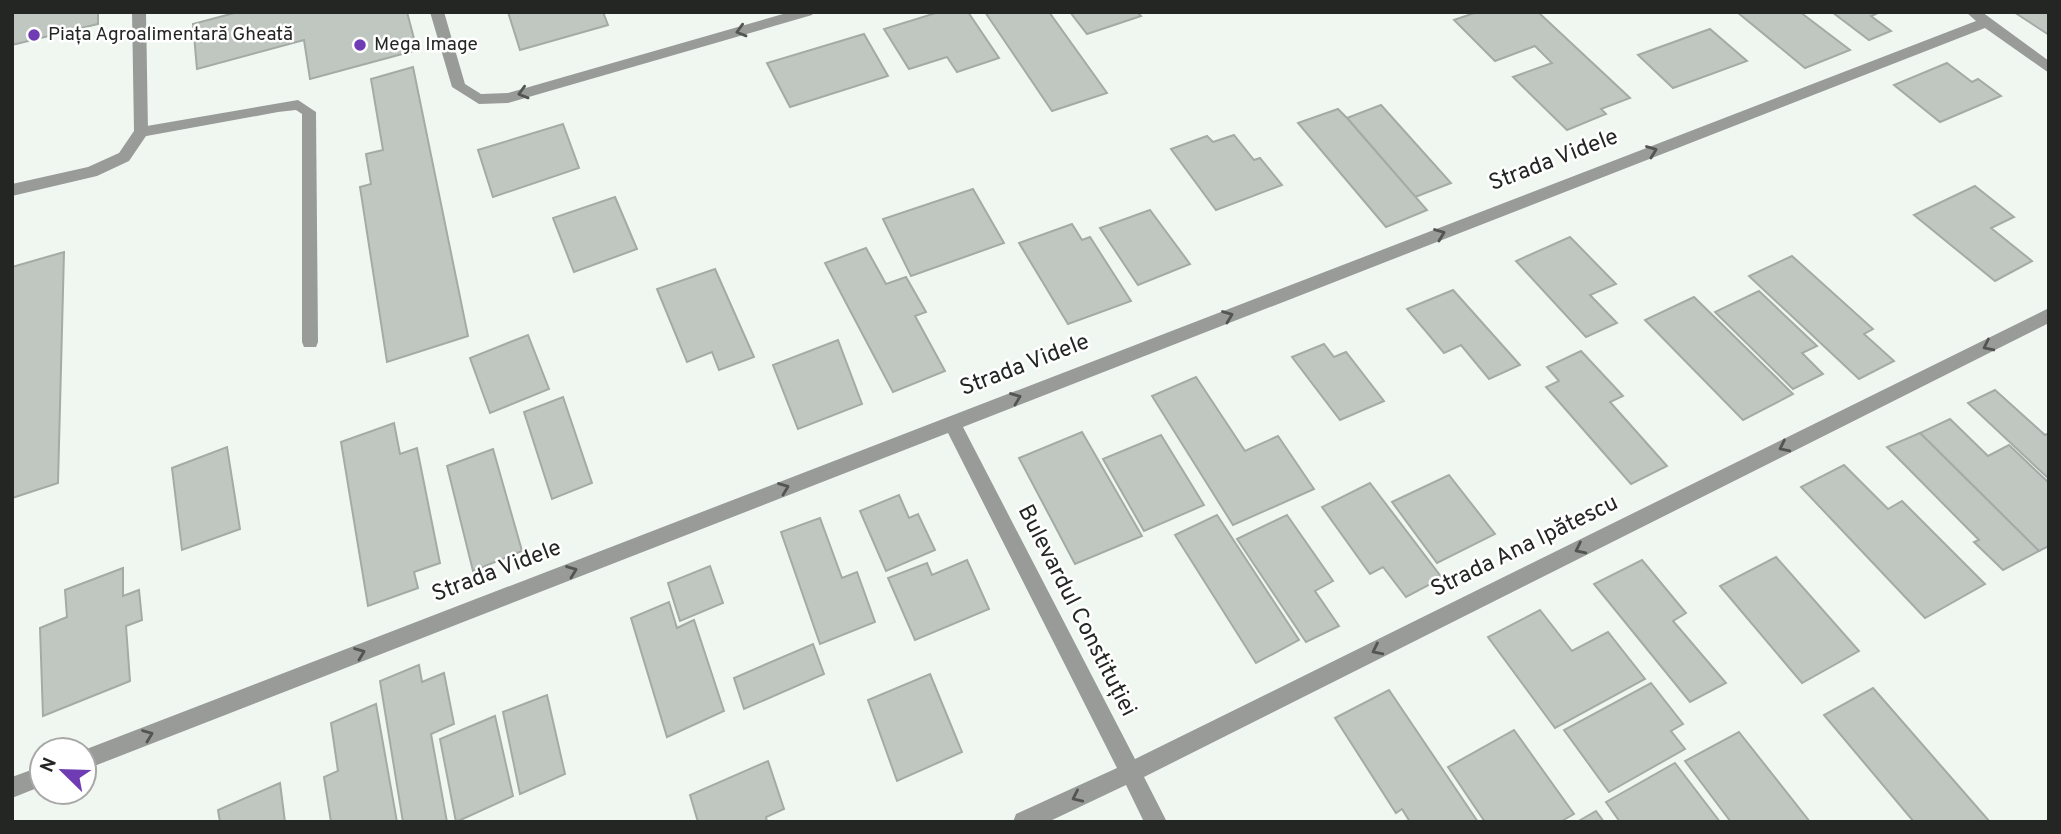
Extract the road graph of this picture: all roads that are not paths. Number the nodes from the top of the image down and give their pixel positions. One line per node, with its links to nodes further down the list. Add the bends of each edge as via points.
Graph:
1 (139, 12): 6 (street)
2 (437, 12): 3 (street, one-way to 2, via 508,98 479,99 459,87)
3 (807, 12)
4 (1980, 17): 5 (street); 10 (street, Strada Videle, one-way to 4)
5 (2049, 68)
6 (141, 132): 7 (street, via 124,157 92,172); 9 (street, via 278,107 298,106 309,112)
7 (12, 190)
8 (2049, 315): 12 (street, Strada Ana Ipătescu, one-way to 12)
9 (310, 342)
10 (952, 423): 11 (street, Strada Videle, one-way to 10); 12 (street, Bulevardul Constituției)
11 (98, 755)
12 (1131, 772): 13 (street, Strada Ana Ipătescu, one-way to 13); 14 (street, Bulevardul Constituției)
13 (1024, 822)
14 (1156, 822)

